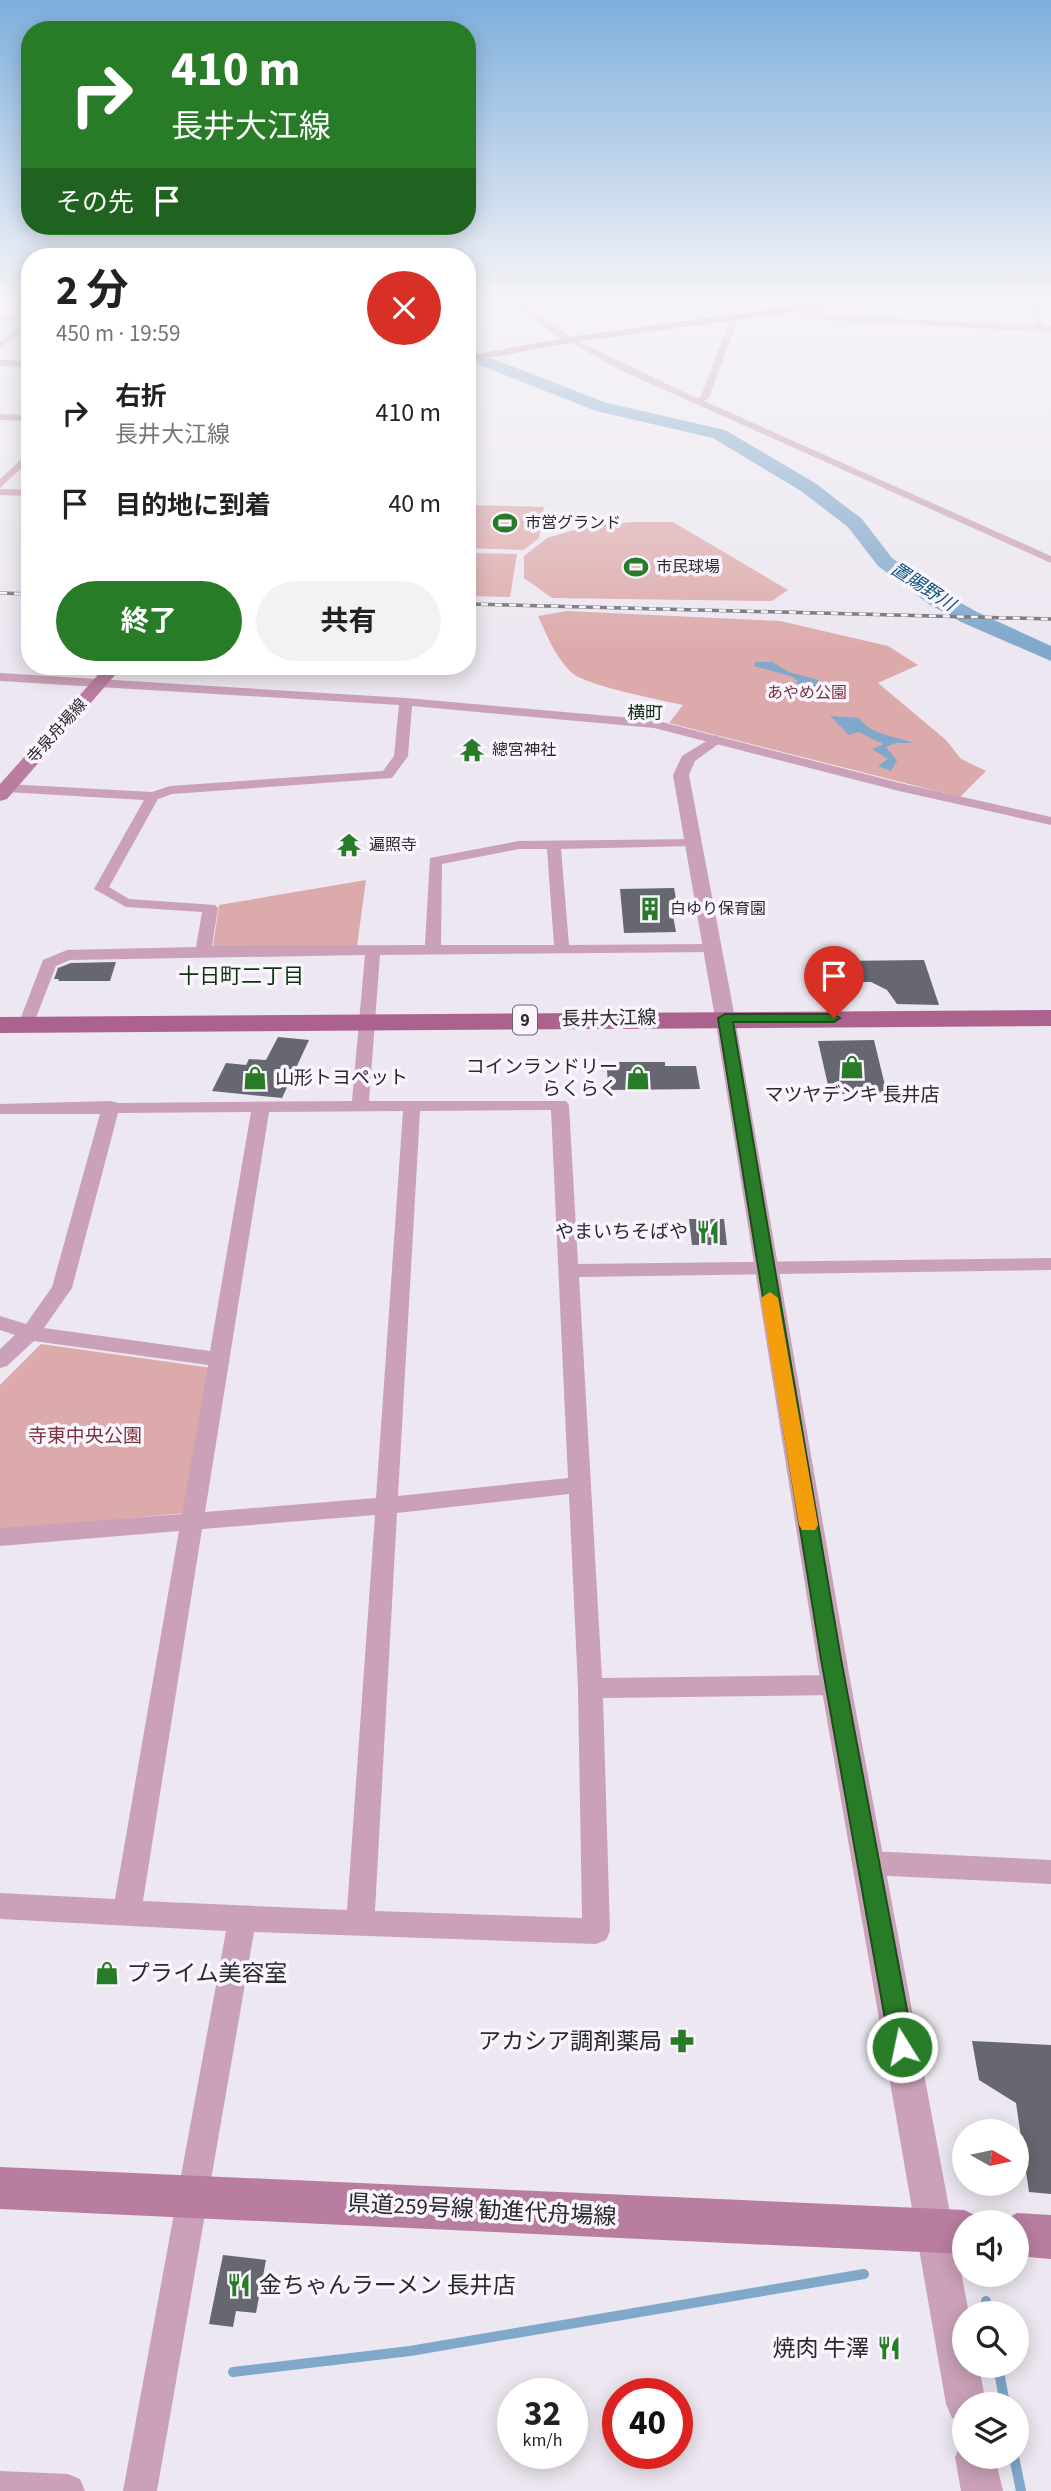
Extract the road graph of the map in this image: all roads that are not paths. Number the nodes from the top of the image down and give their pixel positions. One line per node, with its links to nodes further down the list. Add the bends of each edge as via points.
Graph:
1 (731, 415): 8 (street)
2 (0, 417): 3 (street)
3 (21, 418)
4 (21, 468): 5 (street)
5 (0, 485)
6 (0, 492): 7 (street)
7 (21, 493)
8 (1051, 560)
9 (107, 675): 11 (main road, 寺泉舟場線)
10 (0, 677): 11 (street)
11 (99, 684): 12 (street); 14 (main road, 寺泉舟場線)
12 (406, 702): 13 (street, via 633,722); 15 (street, via 401,756 387,775 170,790)
13 (716, 740): 16 (street, via 899,788); 17 (street, via 688,759 681,775)
14 (2, 790): 15 (street)
15 (153, 796): 22 (street, via 102,889 126,903 211,908)
16 (1051, 821)
17 (692, 842): 18 (street); 19 (street)
18 (554, 844): 20 (street, via 519,845 435,861); 21 (street)
19 (712, 949): 21 (street); 25 (street)
20 (433, 950): 21 (street); 23 (street)
21 (562, 950)
22 (203, 951): 23 (street); 28 (street, via 67,955 49,963)
23 (373, 951): 26 (street)
24 (1051, 1017): 25 (main road, 長井大江線 / 9)
25 (725, 1018): 26 (main road, 長井大江線 / 9); 35 (street)
26 (368, 1022): 28 (main road, 長井大江線 / 9); 29 (street)
27 (0, 1025): 28 (main road, 長井大江線 / 9)
28 (26, 1025)
29 (360, 1104): 31 (street); 32 (street)
30 (111, 1106): 31 (street); 33 (street); 38 (street, via 62,1287)
31 (261, 1106): 39 (street)
32 (411, 1106): 36 (street, via 560,1105); 42 (street)
33 (0, 1109)
34 (1051, 1264): 35 (street)
35 (764, 1266): 36 (street); 45 (street)
36 (569, 1271): 41 (street)
37 (0, 1324): 38 (street)
38 (30, 1334): 39 (street); 40 (street)
39 (218, 1359): 43 (street)
40 (0, 1361)
41 (579, 1485): 42 (street); 46 (street)
42 (384, 1506): 43 (street); 52 (street)
43 (191, 1521): 44 (street); 50 (street)
44 (0, 1536)
45 (836, 1685): 46 (street); 47 (street)
46 (590, 1688): 52 (street, via 596,1931)
47 (869, 1863): 48 (street); 55 (street)
48 (1051, 1872)
49 (0, 1906): 50 (street)
50 (127, 1912): 51 (street)
51 (242, 1919): 52 (street); 54 (street)
52 (360, 1922)
53 (0, 2188): 54 (main road, 県道259号線 勧進代舟場線)
54 (193, 2197): 55 (main road, 県道259号線 勧進代舟場線); 62 (street)
55 (949, 2231): 58 (street)
56 (1029, 2236): 57 (main road)
57 (1051, 2237)
58 (965, 2392)
59 (977, 2469): 63 (street)
60 (0, 2488): 61 (street)
61 (68, 2491)
62 (140, 2491)
63 (982, 2491)

